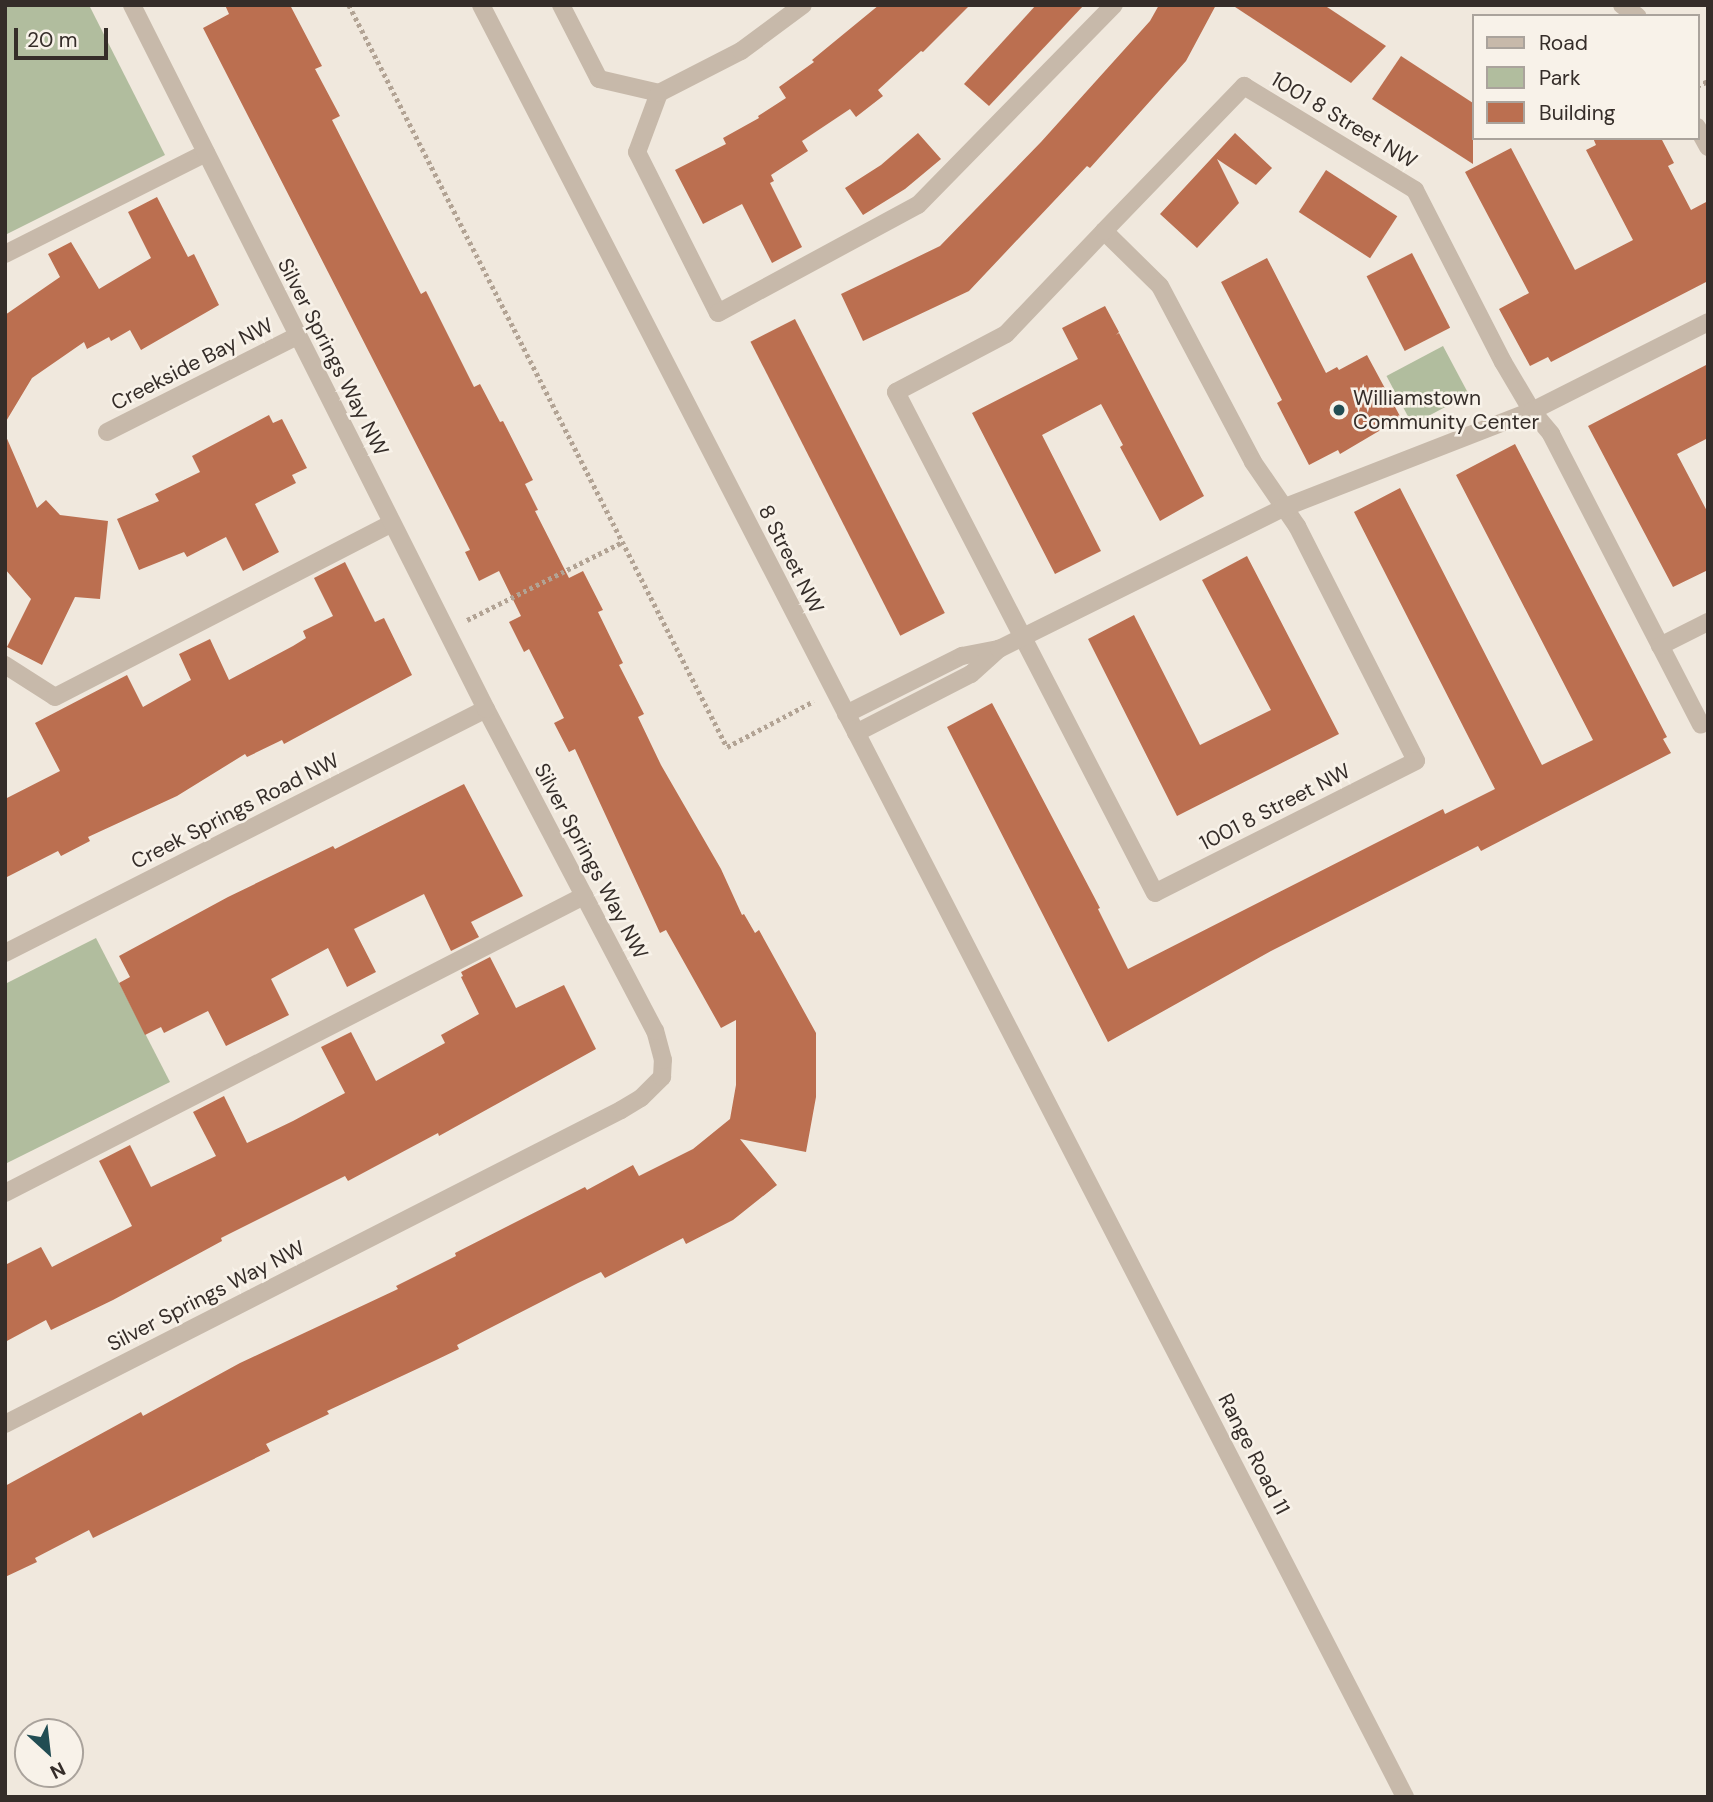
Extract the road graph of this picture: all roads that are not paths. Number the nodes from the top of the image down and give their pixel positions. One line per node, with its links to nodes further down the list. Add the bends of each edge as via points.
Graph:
1 (132, 5): 9 (street, Silver Springs Way NW)
2 (481, 5): 24 (street, 8 Street NW)
3 (561, 5): 6 (street, via 599,79)
4 (803, 5): 6 (street, via 741,51)
5 (1114, 5): 6 (street, via 918,205 718,313 637,152)
6 (659, 93)
7 (1699, 131): 8 (street)
8 (1708, 147)
9 (206, 153): 11 (street); 13 (street, Silver Springs Way NW)
10 (1104, 231): 14 (street, 1001 8 Street NW, via 1244,86 1415,190); 16 (street, 1001 8 Street NW, via 1160,286 1253,462); 19 (street, 1001 8 Street NW, via 1006,334 896,392)
11 (5, 254)
12 (1708, 322): 14 (street)
13 (297, 336): 15 (street, Creekside Bay NW); 17 (street, Silver Springs Way NW)
14 (1532, 411): 16 (street); 20 (street, 1001 8 Street NW, via 1551,434)
15 (107, 432)
16 (1283, 508): 19 (street); 19 (street, 1001 8 Street NW, via 1297,526 1416,761 1155,893)
17 (392, 523): 22 (street, via 55,697); 23 (street, Silver Springs Way NW)
18 (1708, 622): 20 (street)
19 (1021, 638): 21 (street)
20 (1660, 646): 25 (street, 1001 8 Street NW)
21 (999, 649): 24 (street, via 962,656); 26 (street, via 971,674)
22 (5, 665)
23 (486, 709): 27 (street, Silver Springs Way NW); 28 (street, Creek Springs Road NW)
24 (846, 714): 26 (street, 8 Street NW)
25 (1701, 725)
26 (856, 733): 29 (street, 8 Street NW)
27 (584, 896): 30 (street); 31 (street, Silver Springs Way NW, via 658,1041 662,1077 641,1098)
28 (5, 953)
29 (1062, 1133): 32 (street, Range Road 11)
30 (5, 1193)
31 (5, 1424)
32 (1405, 1797)

